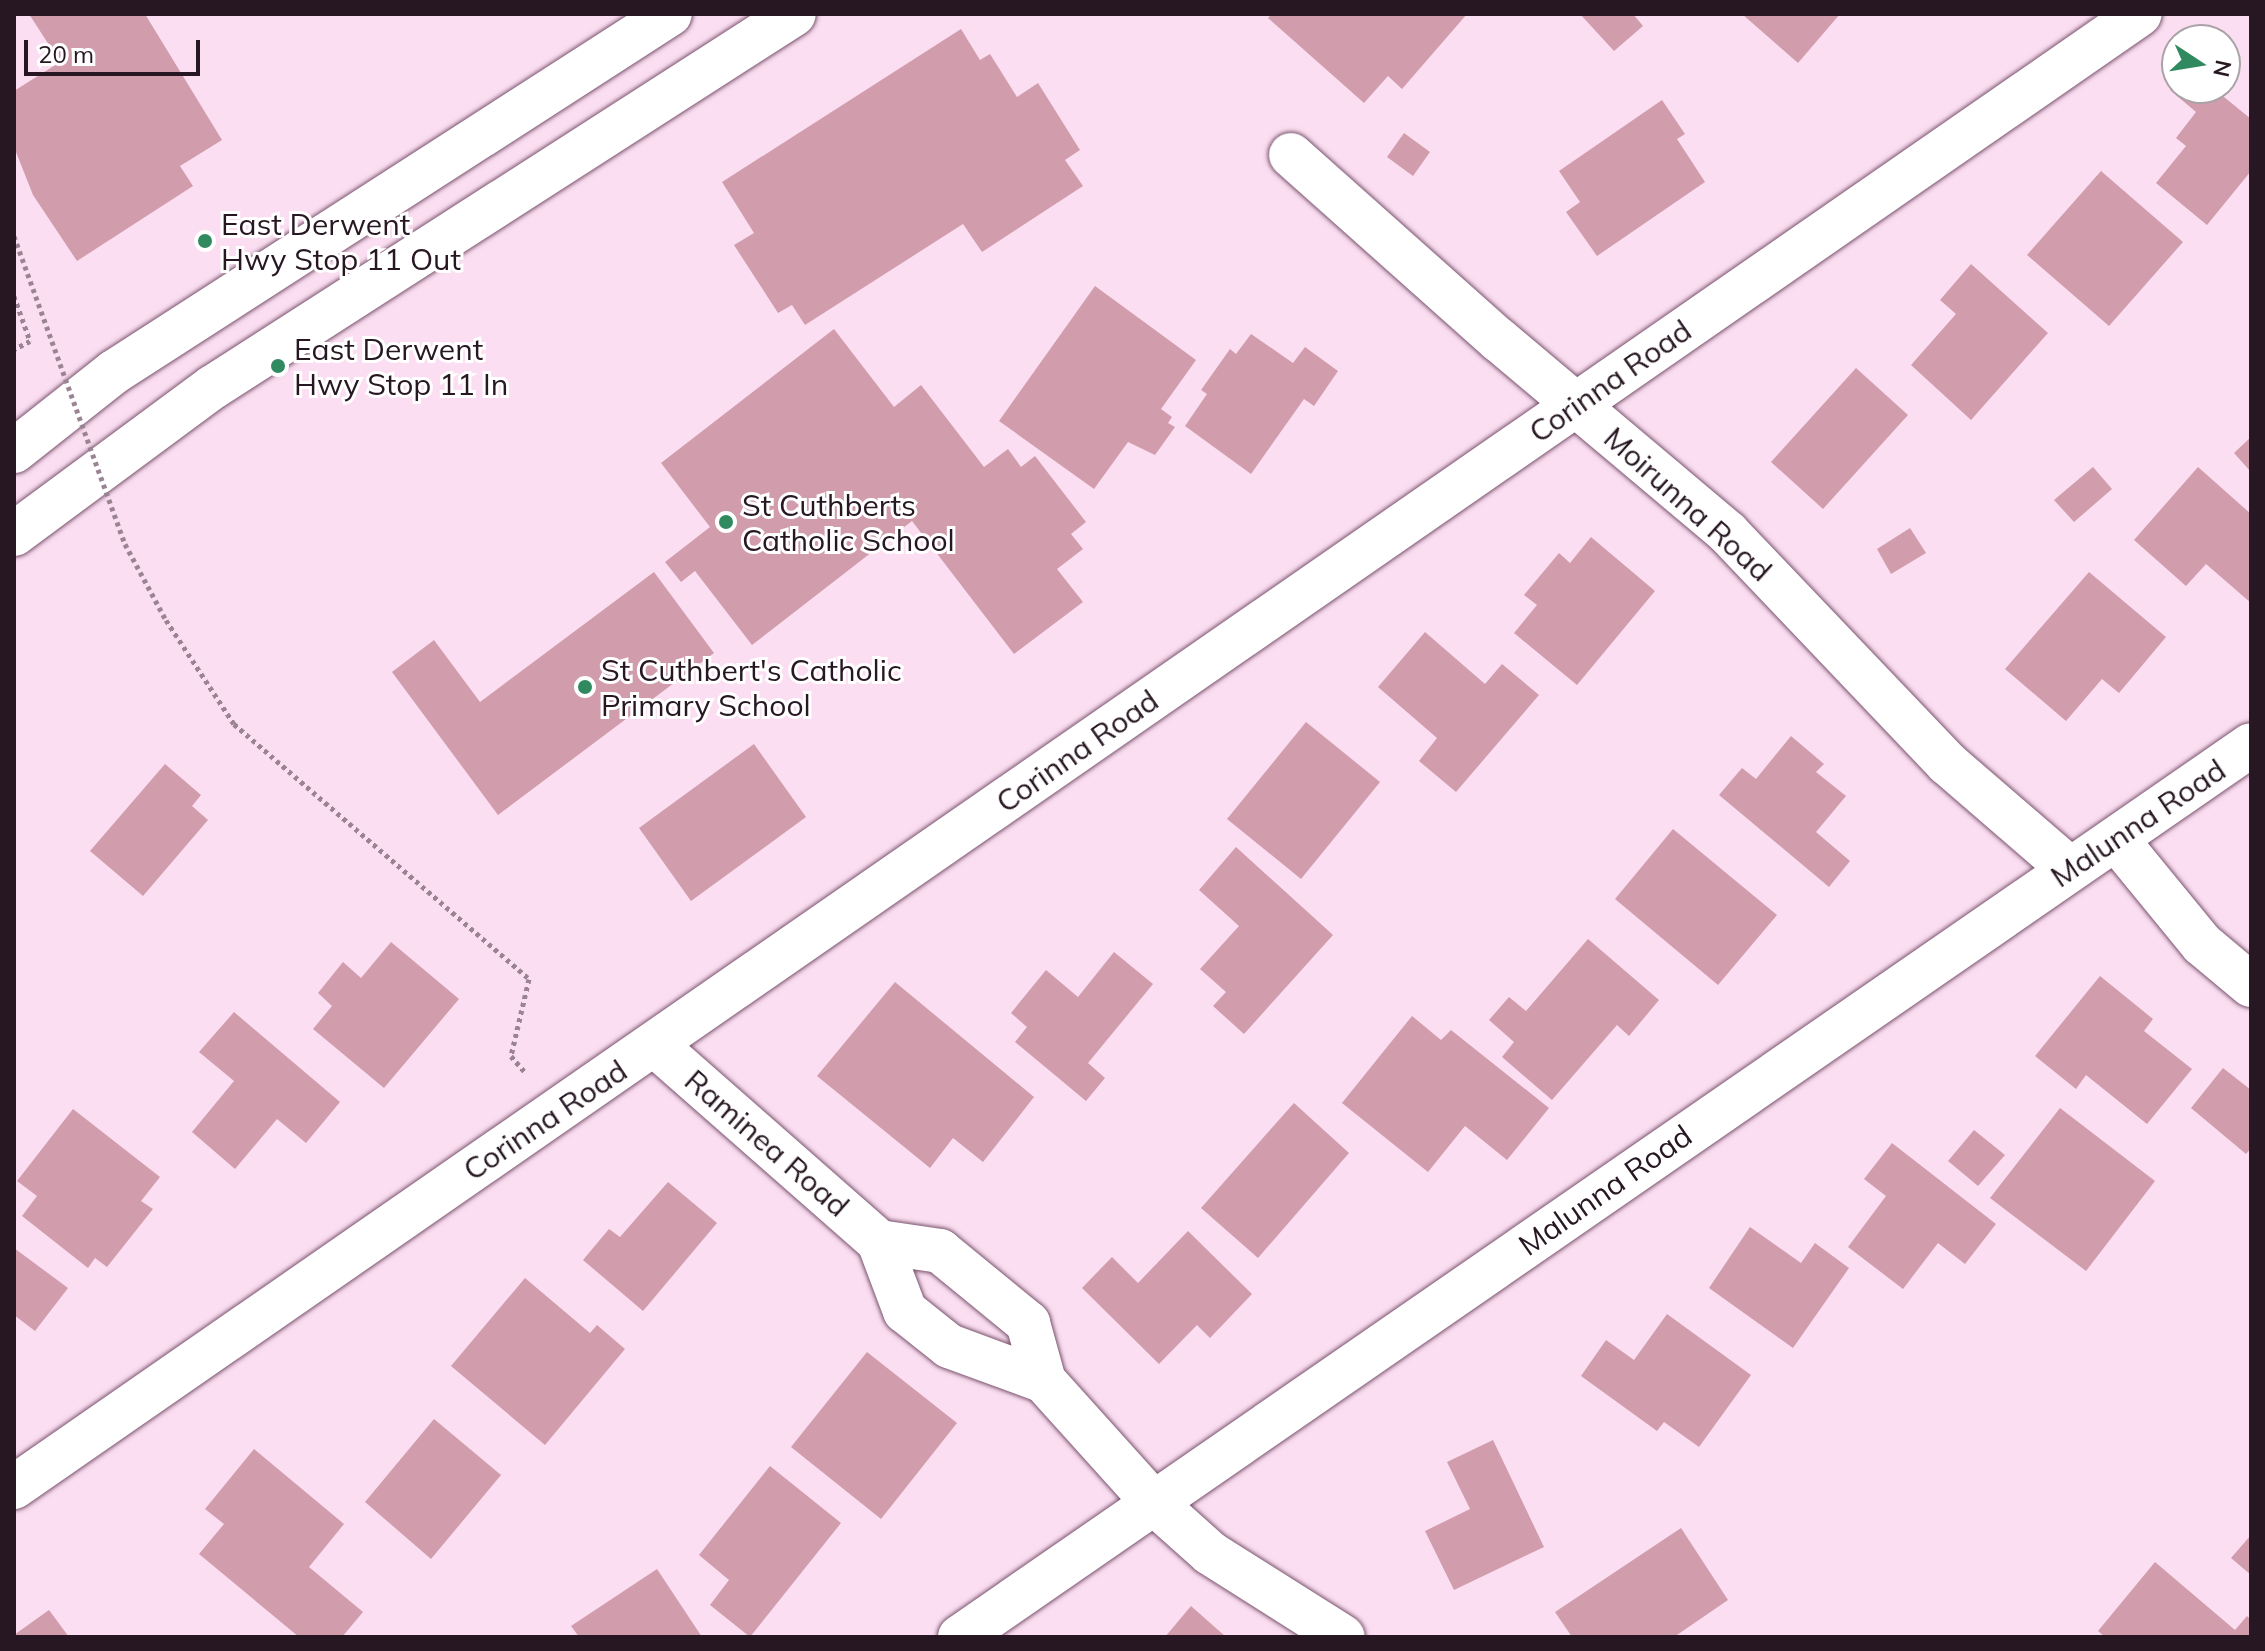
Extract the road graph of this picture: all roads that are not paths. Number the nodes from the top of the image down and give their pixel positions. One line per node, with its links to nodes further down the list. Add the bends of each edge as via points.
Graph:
1 (670, 14): 6 (street, via 114,372)
2 (794, 14): 7 (street, via 213,387)
3 (2140, 14): 5 (street, Corinna Road)
4 (1291, 155): 5 (street, Moirunna Road)
5 (1577, 404): 10 (street, Moirunna Road, via 1728,533 1947,763); 12 (street, Corinna Road)
6 (14, 451)
7 (14, 534)
8 (2251, 745): 9 (street, Malunna Road)
9 (2116, 839): 10 (street, Malunna Road); 11 (street, via 2202,944)
10 (2070, 869): 16 (street, Malunna Road)
11 (2251, 985)
12 (655, 1045): 13 (street, Raminea Road); 15 (street, Corinna Road)
13 (879, 1242): 14 (street, Raminea Road, via 905,1311 949,1346); 14 (street, Raminea Road, via 940,1251 1028,1323)
14 (1044, 1381): 16 (street, Raminea Road)
15 (14, 1487)
16 (1153, 1502): 17 (street, Malunna Road); 18 (street, Raminea Road, via 1210,1553)
17 (960, 1637)
18 (1343, 1637)

